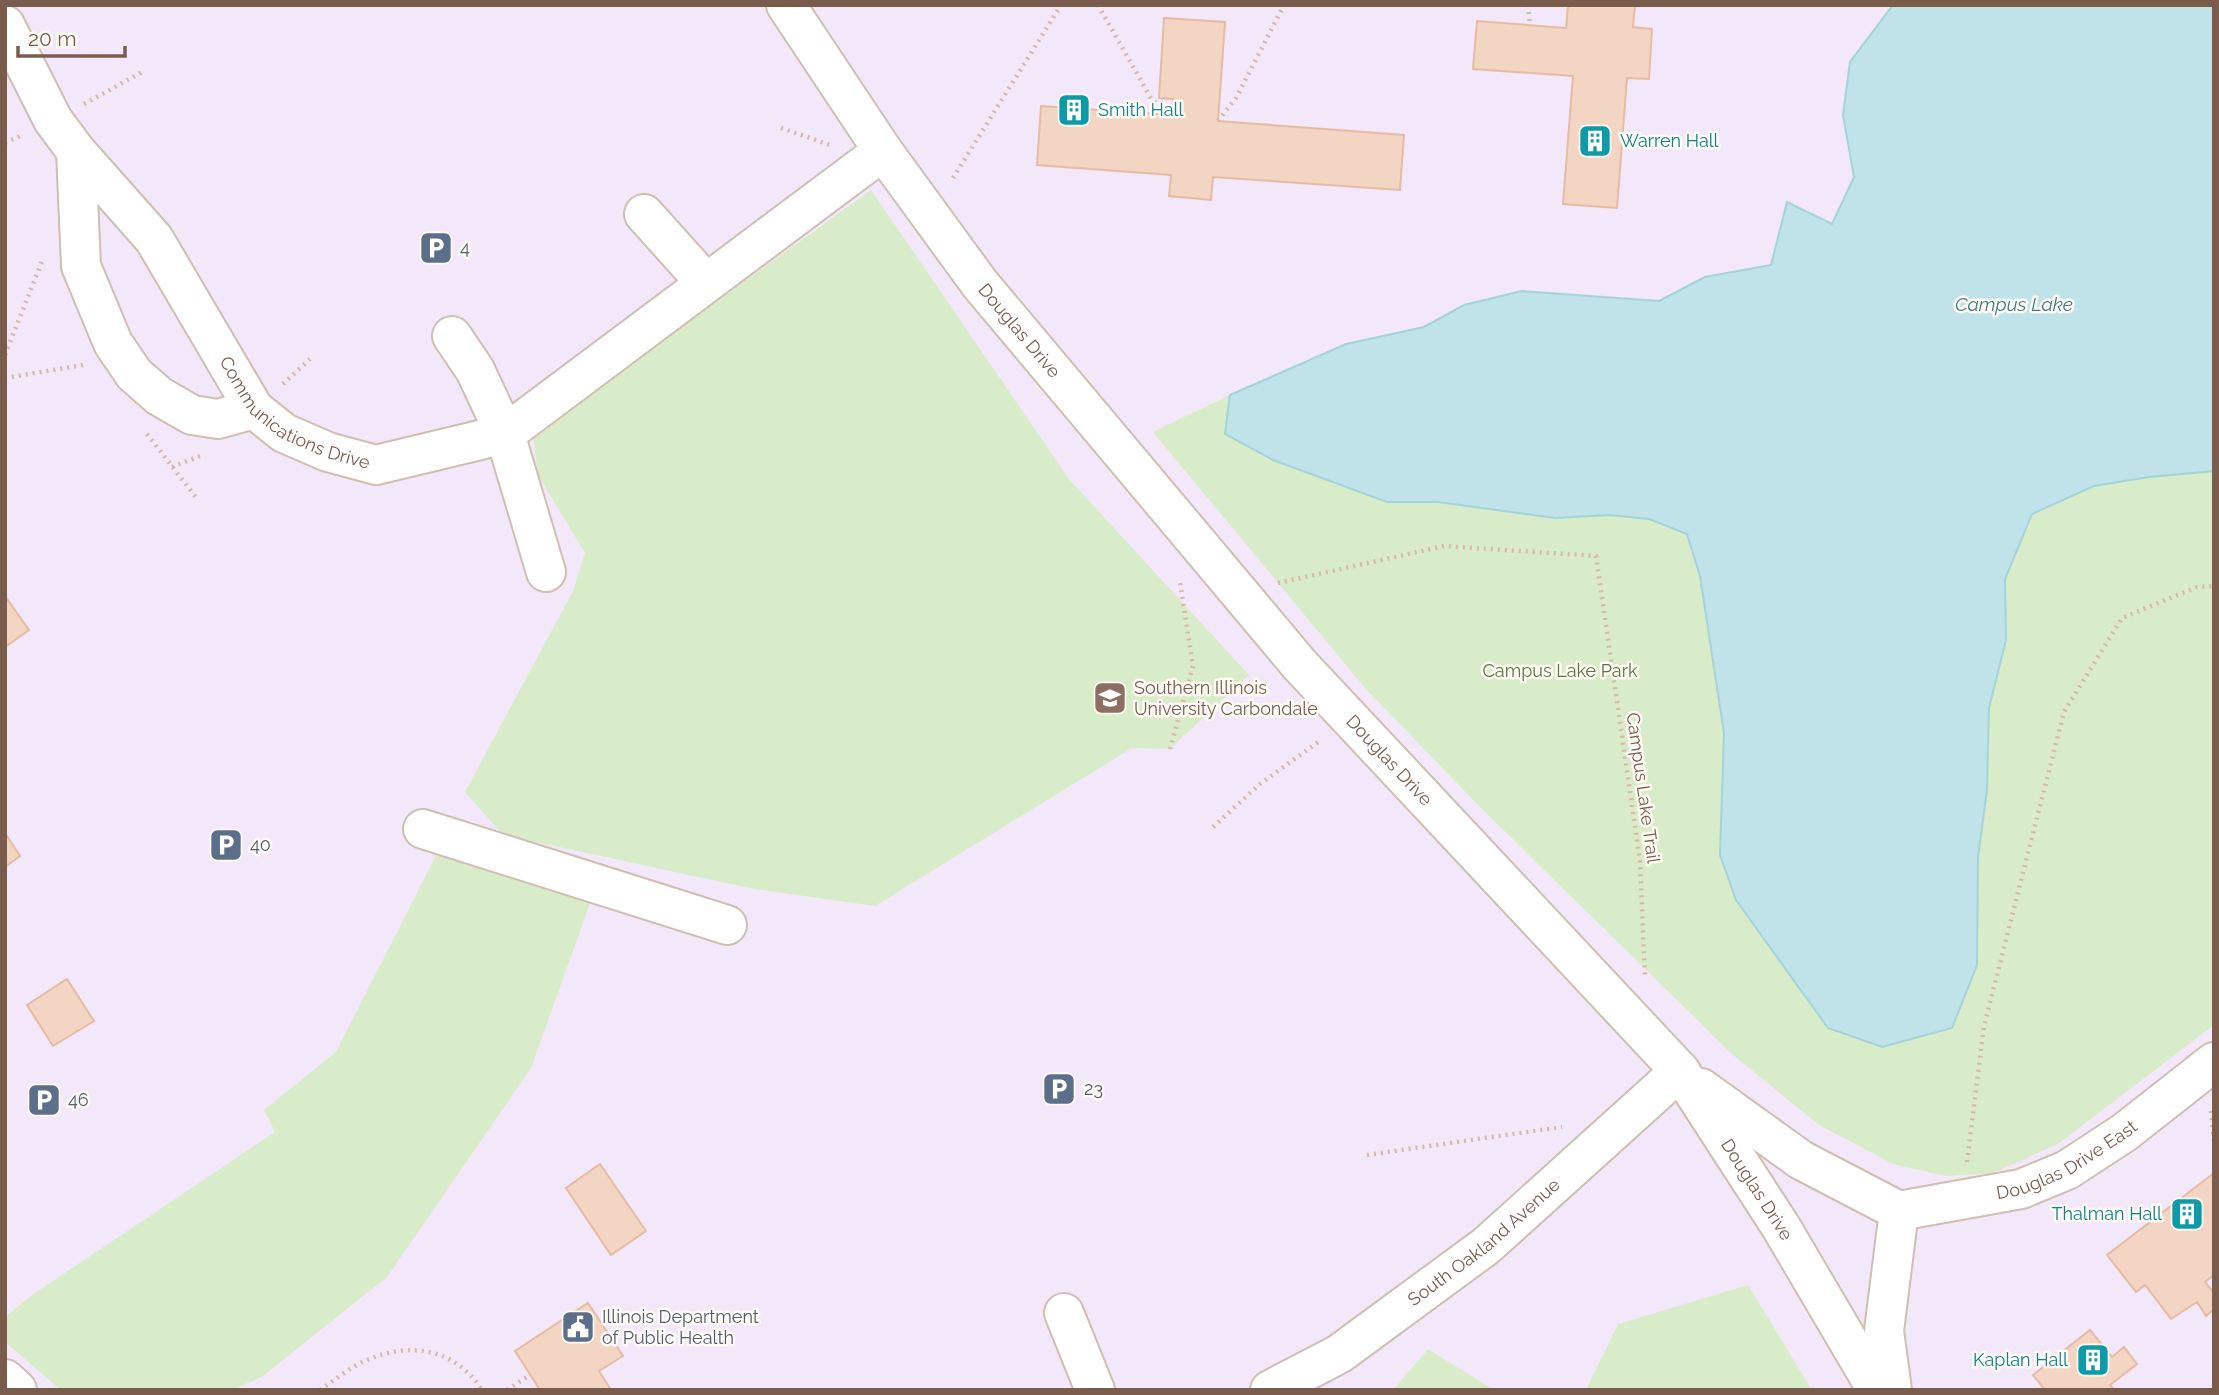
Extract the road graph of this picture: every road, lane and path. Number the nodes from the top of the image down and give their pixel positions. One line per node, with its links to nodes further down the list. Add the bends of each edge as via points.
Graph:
1 (786, 5): 13 (street, Douglas Drive)
2 (1061, 5): 14 (path)
3 (1097, 5): 8 (path, via 1152,100)
4 (1284, 5): 9 (path, via 1236,98)
5 (1528, 5): 7 (path)
6 (5, 25): 12 (street, Communications Drive, via 54,120)
7 (1531, 25)
8 (1172, 115)
9 (1217, 121)
10 (781, 128): 11 (path)
11 (841, 149)
12 (76, 151): 22 (street, Communications Drive, via 153,239); 22 (street, via 81,266 113,343 134,374 159,397 192,415 218,419)
13 (883, 152): 17 (street, Communications Drive); 37 (street, Douglas Drive, via 980,284 1298,664)
14 (953, 178)
15 (644, 214): 17 (street)
16 (44, 256): 19 (path)
17 (706, 283): 24 (street, Communications Drive)
18 (452, 336): 24 (street, via 475,370)
19 (5, 355)
20 (94, 364): 21 (path)
21 (5, 379)
22 (254, 410): 24 (street, Communications Drive, via 284,433 376,465)
23 (141, 426): 25 (path)
24 (505, 433): 26 (street)
25 (198, 500)
26 (546, 572)
27 (1178, 572): 31 (path, via 1193,666)
28 (1267, 585): 35 (path, Campus Lake Trail, via 1444,547 1596,556 1640,862)
29 (2214, 586): 42 (path, via 2197,587 2122,618 2064,712 1984,1026)
30 (1321, 740): 32 (path, via 1260,784)
31 (1170, 749)
32 (1213, 827)
33 (423, 829): 34 (street)
34 (727, 925)
35 (1646, 982)
36 (2214, 1062): 43 (street, Douglas Drive East, via 2125,1132 2067,1170 2021,1189)
37 (1680, 1071): 43 (street, via 1801,1160); 52 (street, South Oakland Avenue, via 1486,1246 1339,1354); 53 (street, Douglas Drive, via 1781,1227)
38 (2211, 1110): 40 (path)
39 (1566, 1126): 41 (path)
40 (2214, 1141)
41 (1367, 1155)
42 (1966, 1171)
43 (1899, 1211): 54 (street, via 1884,1331)
44 (1064, 1313): 51 (street)
45 (530, 1375): 50 (path)
46 (5, 1379): 47 (street)
47 (17, 1390)
48 (320, 1390): 49 (path, via 365,1360 405,1348 446,1354)
49 (482, 1390)
50 (508, 1390)
51 (1095, 1390)
52 (1270, 1390)
53 (1877, 1390)
54 (1892, 1390)

